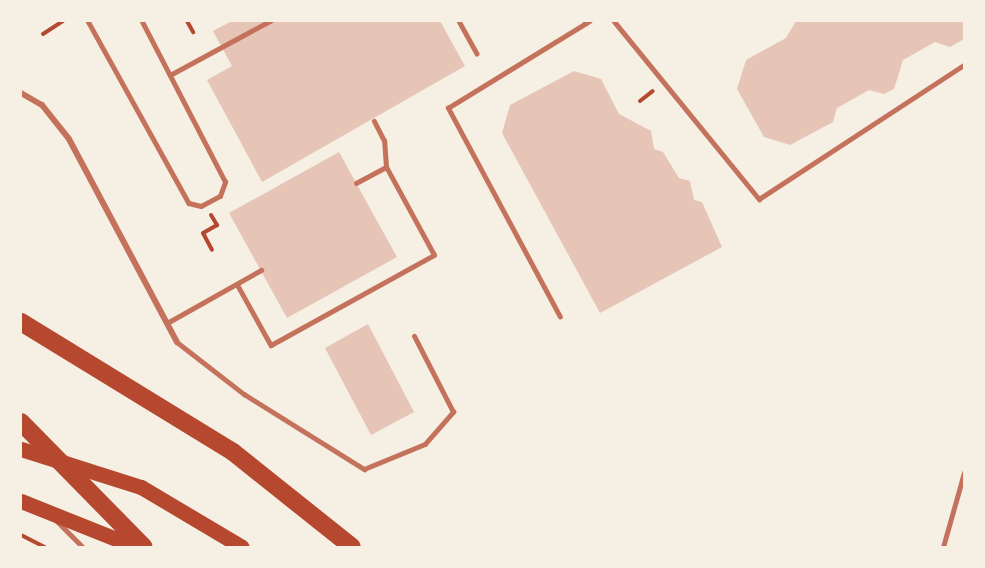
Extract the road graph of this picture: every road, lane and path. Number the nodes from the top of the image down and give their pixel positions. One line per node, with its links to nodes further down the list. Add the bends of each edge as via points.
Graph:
1 (63, 21): 9 (path)
2 (88, 21): 13 (lane, via 189,203 201,206 220,196 225,182)
3 (143, 21): 13 (lane)
4 (187, 21): 10 (path)
5 (270, 21): 13 (lane)
6 (459, 21): 11 (lane)
7 (614, 21): 12 (lane, via 759,199)
8 (588, 22): 24 (lane, via 448,108)
9 (45, 32)
10 (193, 32)
11 (477, 53)
12 (964, 65)
13 (170, 75)
14 (653, 90): 16 (path)
15 (21, 93): 26 (street, via 42,105 69,139)
16 (640, 101)
17 (374, 121): 18 (lane, via 384,141)
18 (386, 167): 19 (lane); 23 (lane, via 434,255 272,345)
19 (356, 183)
20 (211, 215): 21 (path, via 217,225 203,233)
21 (212, 250)
22 (261, 270): 23 (lane)
23 (237, 284): 26 (lane)
24 (560, 317)
25 (21, 322): 40 (highway, via 233,452)
26 (167, 323): 28 (street)
27 (414, 336): 28 (lane, via 453,412 425,444 364,469 244,394)
28 (177, 342)
29 (21, 422): 38 (highway)
30 (21, 449): 39 (main road, via 141,487)
31 (964, 473): 41 (lane)
32 (21, 501): 33 (main road)
33 (43, 508): 36 (lane); 37 (main road)
34 (21, 535): 35 (path)
35 (45, 547)
36 (83, 547)
37 (136, 547)
38 (144, 547)
39 (242, 547)
40 (352, 547)
41 (943, 547)

